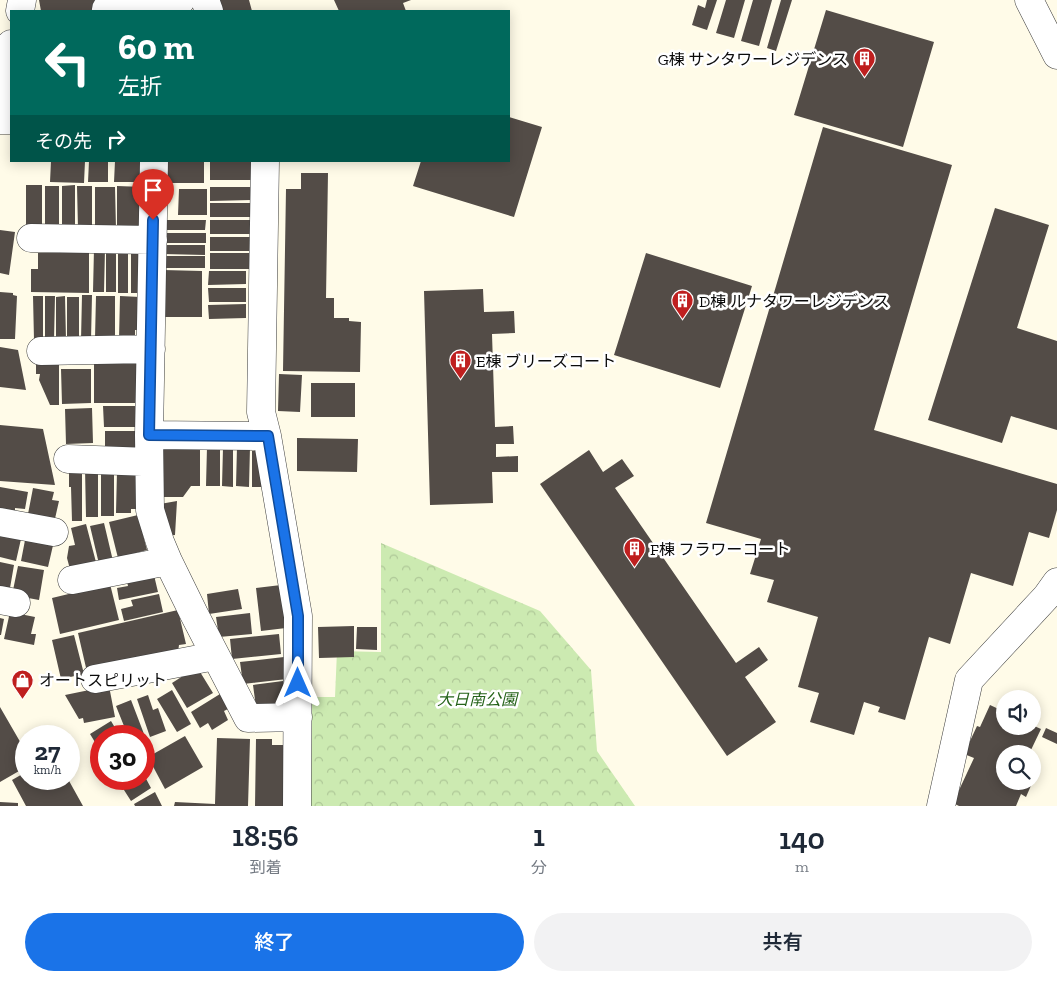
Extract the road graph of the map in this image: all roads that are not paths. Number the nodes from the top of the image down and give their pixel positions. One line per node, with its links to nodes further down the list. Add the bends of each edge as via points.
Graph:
1 (181, 0): 3 (street)
2 (1029, 0): 5 (street)
3 (106, 9)
4 (10, 49): 6 (street)
5 (1057, 55)
6 (0, 97)
7 (154, 162): 10 (street)
8 (265, 162): 14 (street, via 261,412)
9 (31, 238): 10 (street)
10 (153, 240): 11 (street)
11 (151, 349): 12 (street); 13 (street)
12 (41, 351)
13 (149, 435): 14 (street); 16 (street)
14 (268, 436): 24 (street, via 298,616)
15 (68, 459): 16 (street)
16 (149, 462): 19 (street, via 150,510)
17 (0, 522): 18 (street)
18 (54, 532)
19 (168, 561): 20 (street); 22 (street)
20 (72, 580)
21 (1048, 599): 26 (street, via 969,680)
22 (215, 656): 23 (street); 24 (street, via 248,718)
23 (95, 679)
24 (298, 717): 25 (street)
25 (297, 806)
26 (941, 806)

